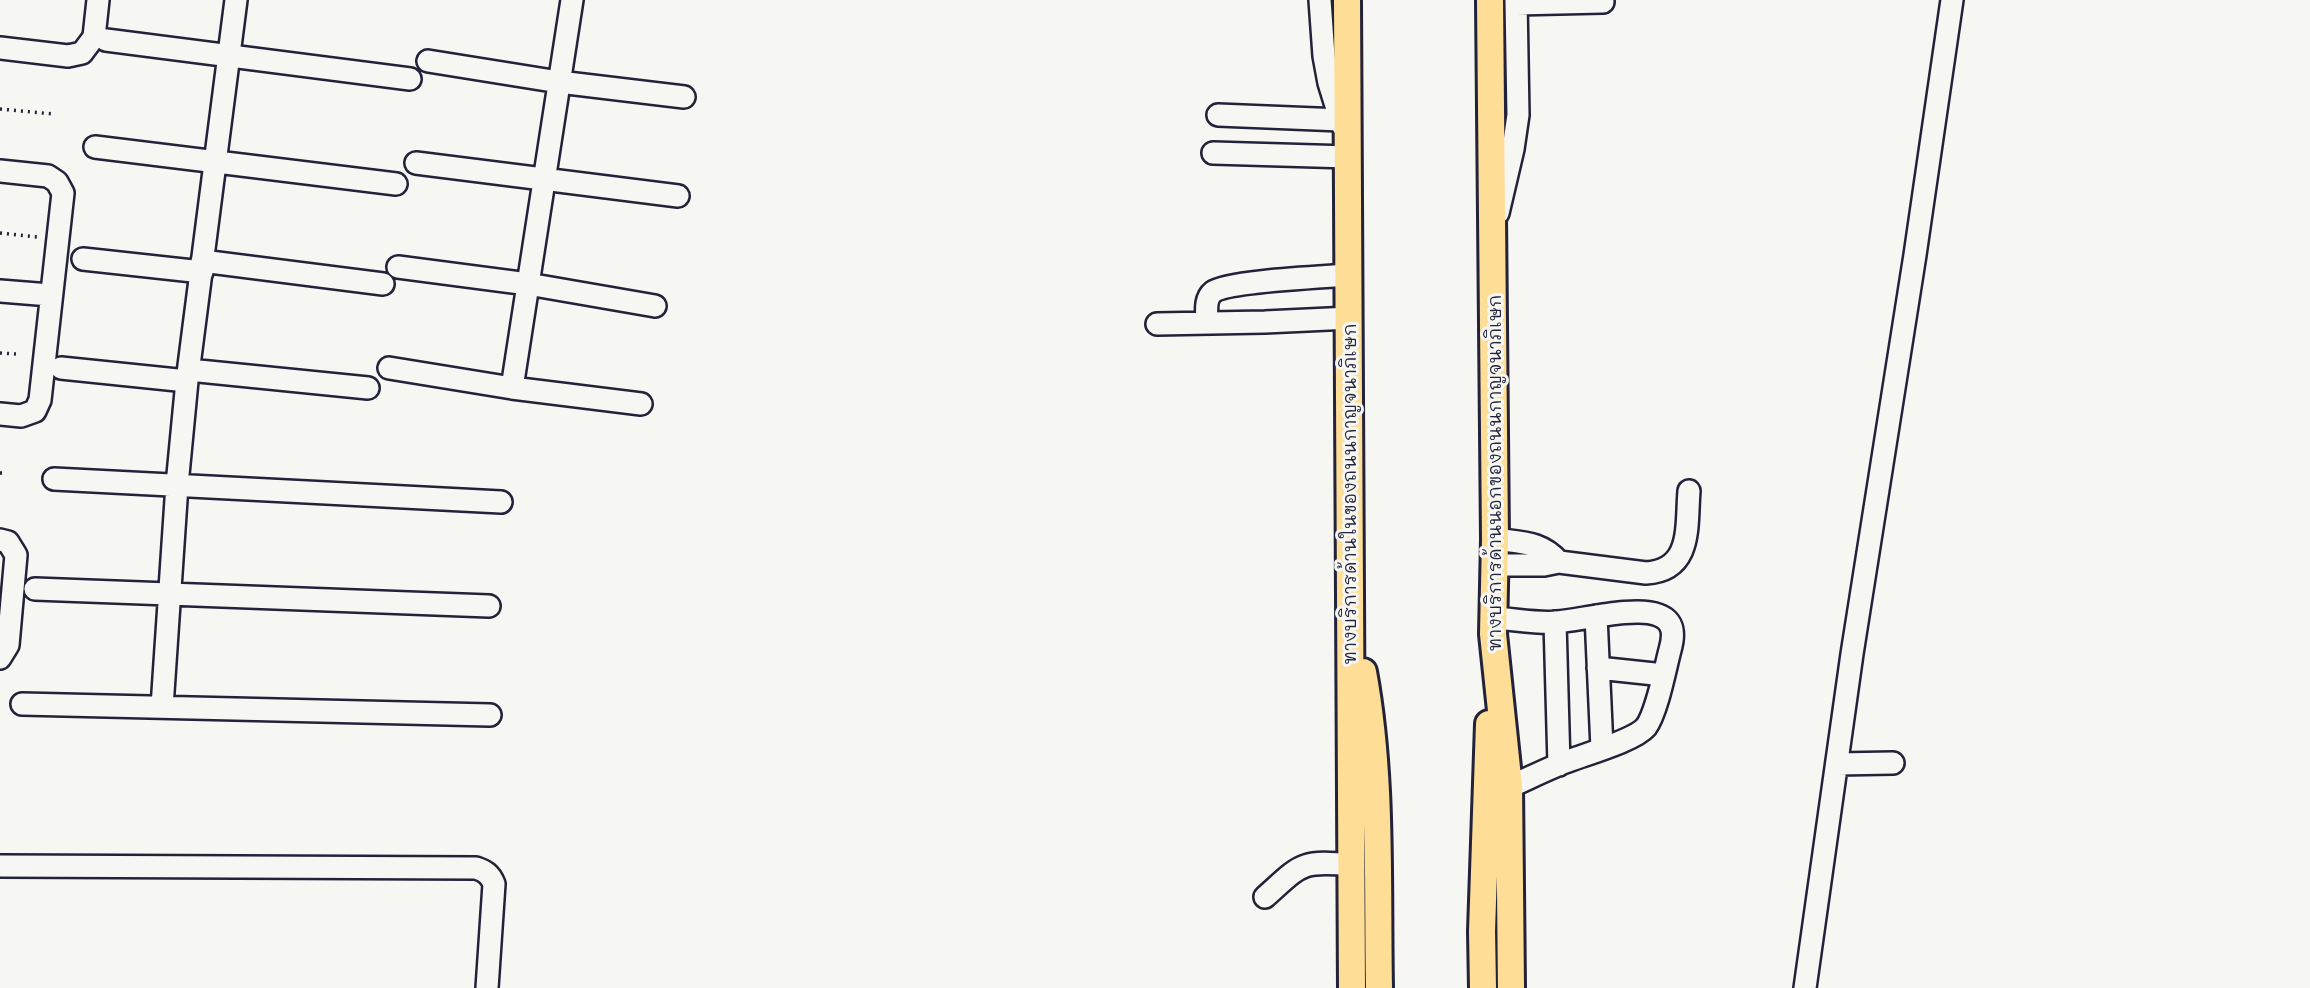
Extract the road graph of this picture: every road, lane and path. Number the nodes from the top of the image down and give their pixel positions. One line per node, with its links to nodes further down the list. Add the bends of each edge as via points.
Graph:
1 (98, 0): 11 (street, via 94,37 82,53 68,56)
2 (236, 0): 12 (street)
3 (572, 0): 15 (street)
4 (1320, 0): 20 (street, via 1324,57)
5 (1347, 0): 22 (main road, ทางบริการด้านในของถนนกาญจนาภิเษก)
6 (1490, 0): 30 (main road, ทางบริการด้านนอกของถนนกาญจนาภิเษก)
7 (1952, 0): 75 (street)
8 (1516, 2): 9 (street); 30 (street, via 1518,115)
9 (1603, 2)
10 (106, 40): 12 (street)
11 (0, 48)
12 (229, 55): 14 (street); 24 (street)
13 (428, 61): 15 (street)
14 (410, 79)
15 (559, 82): 16 (street); 27 (street)
16 (684, 97)
17 (0, 109): 18 (path)
18 (53, 114)
19 (1217, 115): 20 (street)
20 (1341, 120): 22 (street)
21 (95, 147): 24 (street)
22 (1349, 152): 23 (street); 36 (main road, ทางบริการด้านในของถนนกาญจนาภิเษก)
23 (1213, 153)
24 (215, 161): 28 (street); 34 (street)
25 (416, 163): 27 (street)
26 (0, 171): 40 (street, via 48,176 63,193)
27 (544, 180): 29 (street); 38 (street)
28 (396, 184)
29 (678, 196)
30 (1494, 231): 59 (main road, ทางบริการด้านนอกของถนนกาญจนาภิเษก)
31 (0, 233): 32 (path)
32 (37, 237)
33 (83, 259): 34 (street)
34 (202, 267): 37 (street); 49 (street)
35 (398, 267): 38 (street)
36 (1349, 275): 42 (main road, ทางบริการด้านในของถนนกาญจนาภิเษก); 43 (street, via 1221,289 1208,299)
37 (383, 284)
38 (528, 284): 41 (street); 51 (street)
39 (0, 291): 40 (street)
40 (50, 295): 53 (street, via 40,400 35,411 21,416)
41 (654, 306)
42 (1350, 318): 43 (street); 62 (main road, ทางบริการด้านในของถนนกาญจนาภิเษก)
43 (1207, 323): 44 (street)
44 (1157, 324)
45 (0, 353): 46 (path)
46 (16, 354)
47 (61, 368): 49 (street)
48 (389, 368): 51 (street)
49 (188, 375): 50 (street); 55 (street)
50 (368, 388)
51 (512, 388): 52 (street)
52 (641, 404)
53 (0, 414)
54 (54, 479): 55 (street)
55 (177, 485): 57 (street); 61 (street)
56 (1689, 491): 59 (street, via 1680,556 1659,572 1559,562 1540,546)
57 (501, 502)
58 (0, 540): 67 (street, via 8,542 16,555 8,645)
59 (1495, 552): 66 (main road, ทางบริการด้านนอกของถนนกาญจนาภิเษก)
60 (34, 589): 61 (street)
61 (169, 594): 63 (street); 71 (street)
62 (1351, 601): 78 (main road, ทางบริการด้านในของถนนกาญจนาภิเษก); 83 (main road, via 1369,702 1375,779)
63 (489, 606)
64 (1596, 616): 65 (street); 68 (street); 69 (street, via 1647,612 1668,621 1673,638)
65 (1555, 622): 66 (street); 76 (street)
66 (1493, 626): 77 (main road, ทางบริการด้านนอกของถนนกาญจนาภิเษก); 84 (main road)
67 (0, 658)
68 (1598, 668): 69 (street); 73 (street)
69 (1664, 675): 73 (street, via 1646,727)
70 (22, 704): 71 (street)
71 (162, 707): 72 (street)
72 (490, 715)
73 (1602, 748): 76 (street)
74 (1893, 763): 75 (street)
75 (1838, 764): 86 (street)
76 (1559, 765): 77 (street)
77 (1509, 787): 85 (main road, ทางบริการด้านนอกของถนนกาญจนาภิเษก)
78 (1351, 865): 80 (street, via 1307,863); 82 (main road, ทางบริการด้านในของถนนกาญจนาภิเษก)
79 (0, 866): 81 (street, via 475,867 485,871 494,884)
80 (1265, 897)
81 (487, 988)
82 (1352, 988)
83 (1379, 988)
84 (1483, 988)
85 (1511, 988)
86 (1805, 988)

